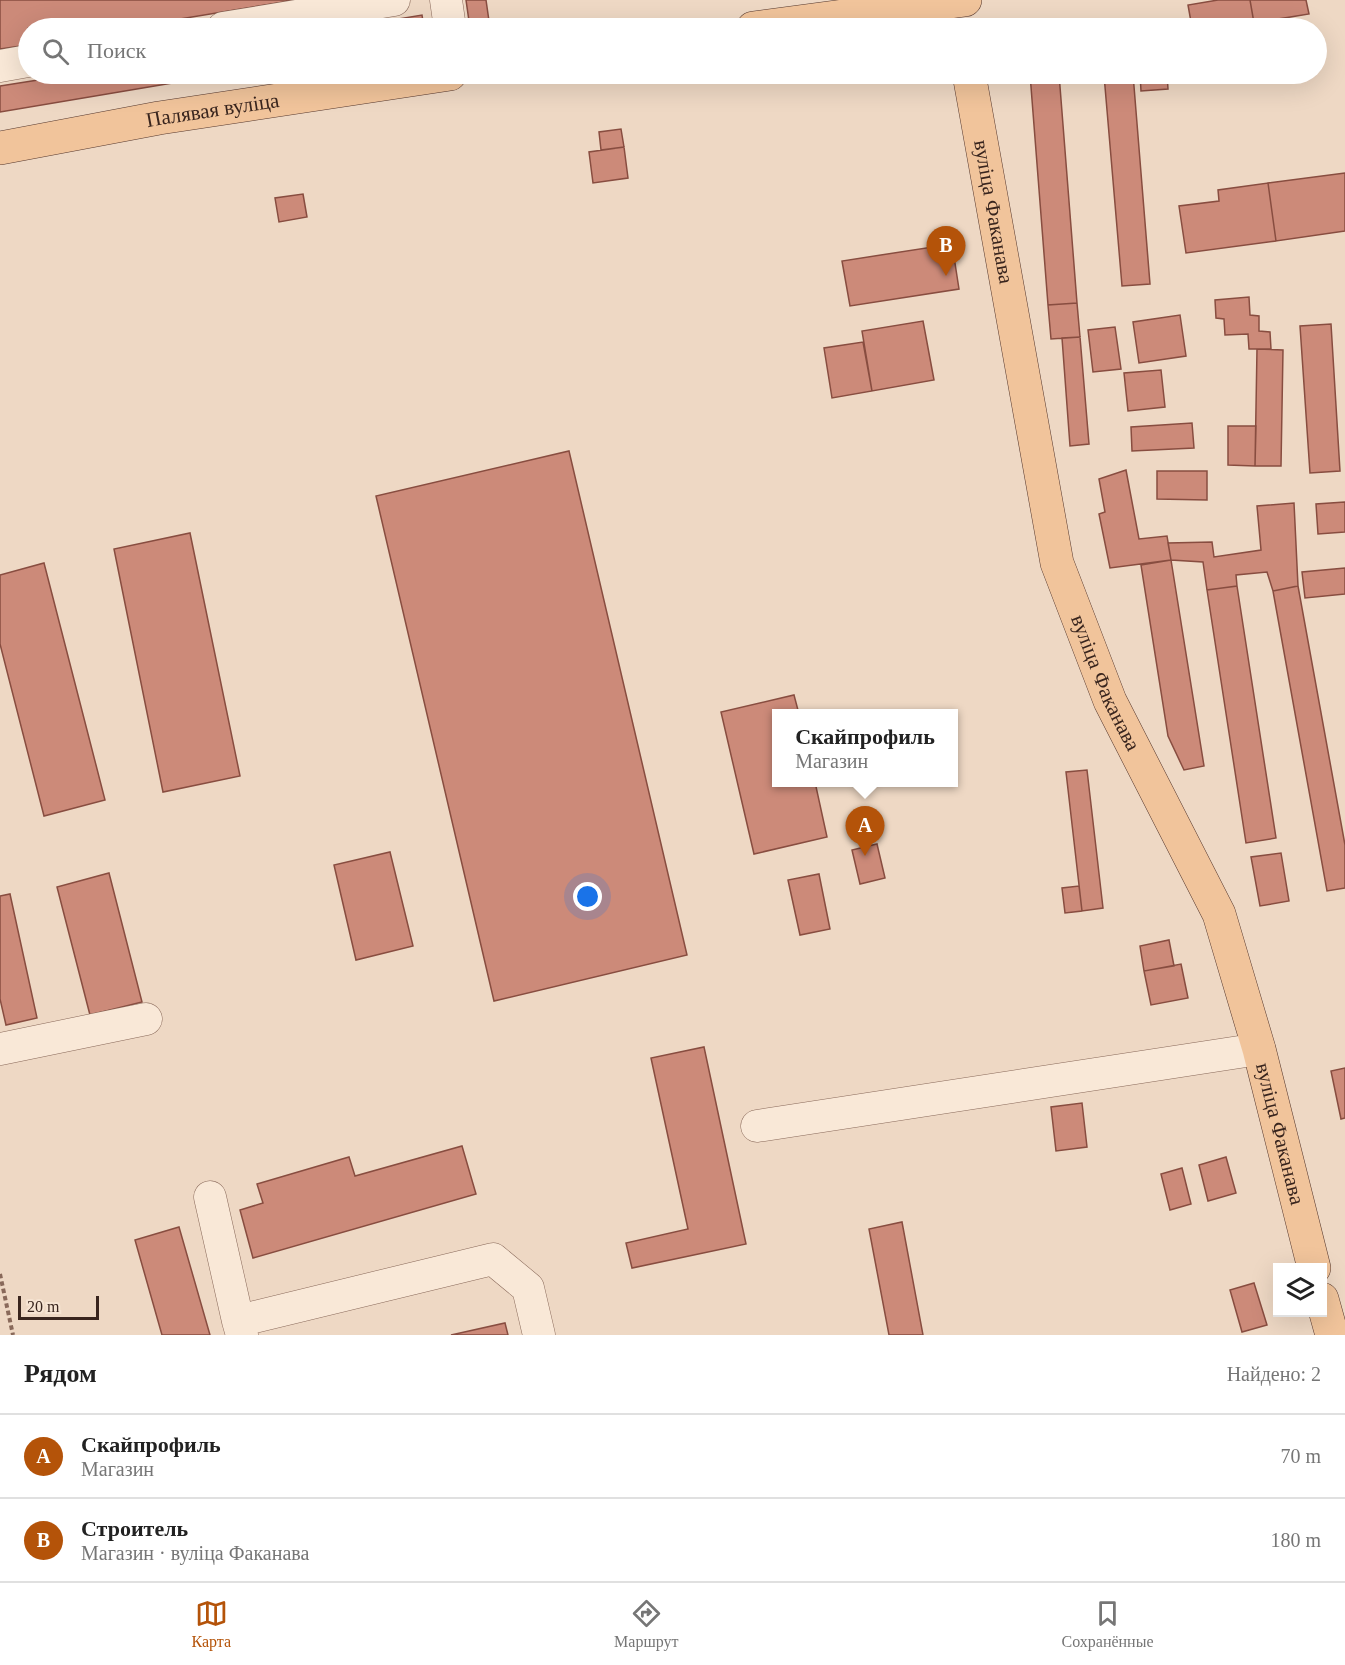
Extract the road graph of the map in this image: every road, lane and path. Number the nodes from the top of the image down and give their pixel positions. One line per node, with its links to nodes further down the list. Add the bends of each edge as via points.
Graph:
1 (394, 0): 5 (lane)
2 (446, 0): 6 (lane)
3 (959, 7): 4 (main road)
4 (795, 11): 7 (main road)
5 (284, 18)
6 (449, 18)
7 (778, 18)
8 (18, 63): 9 (lane)
9 (0, 66)
10 (384, 84): 12 (main road, Палявая вуліца, via 159,118)
11 (971, 84): 15 (main road, вуліца Факанава, via 1057,563 1110,701 1219,914)
12 (4, 150)
13 (146, 1019): 14 (lane)
14 (0, 1049)
15 (1259, 1049): 16 (lane); 18 (main road, вуліца Факанава)
16 (757, 1126)
17 (210, 1197): 21 (lane)
18 (1313, 1263)
19 (0, 1274): 22 (path)
20 (1327, 1315): 24 (main road)
21 (240, 1328): 23 (lane, via 493,1259 528,1288)
22 (13, 1335)
23 (539, 1335)
24 (1332, 1335)

